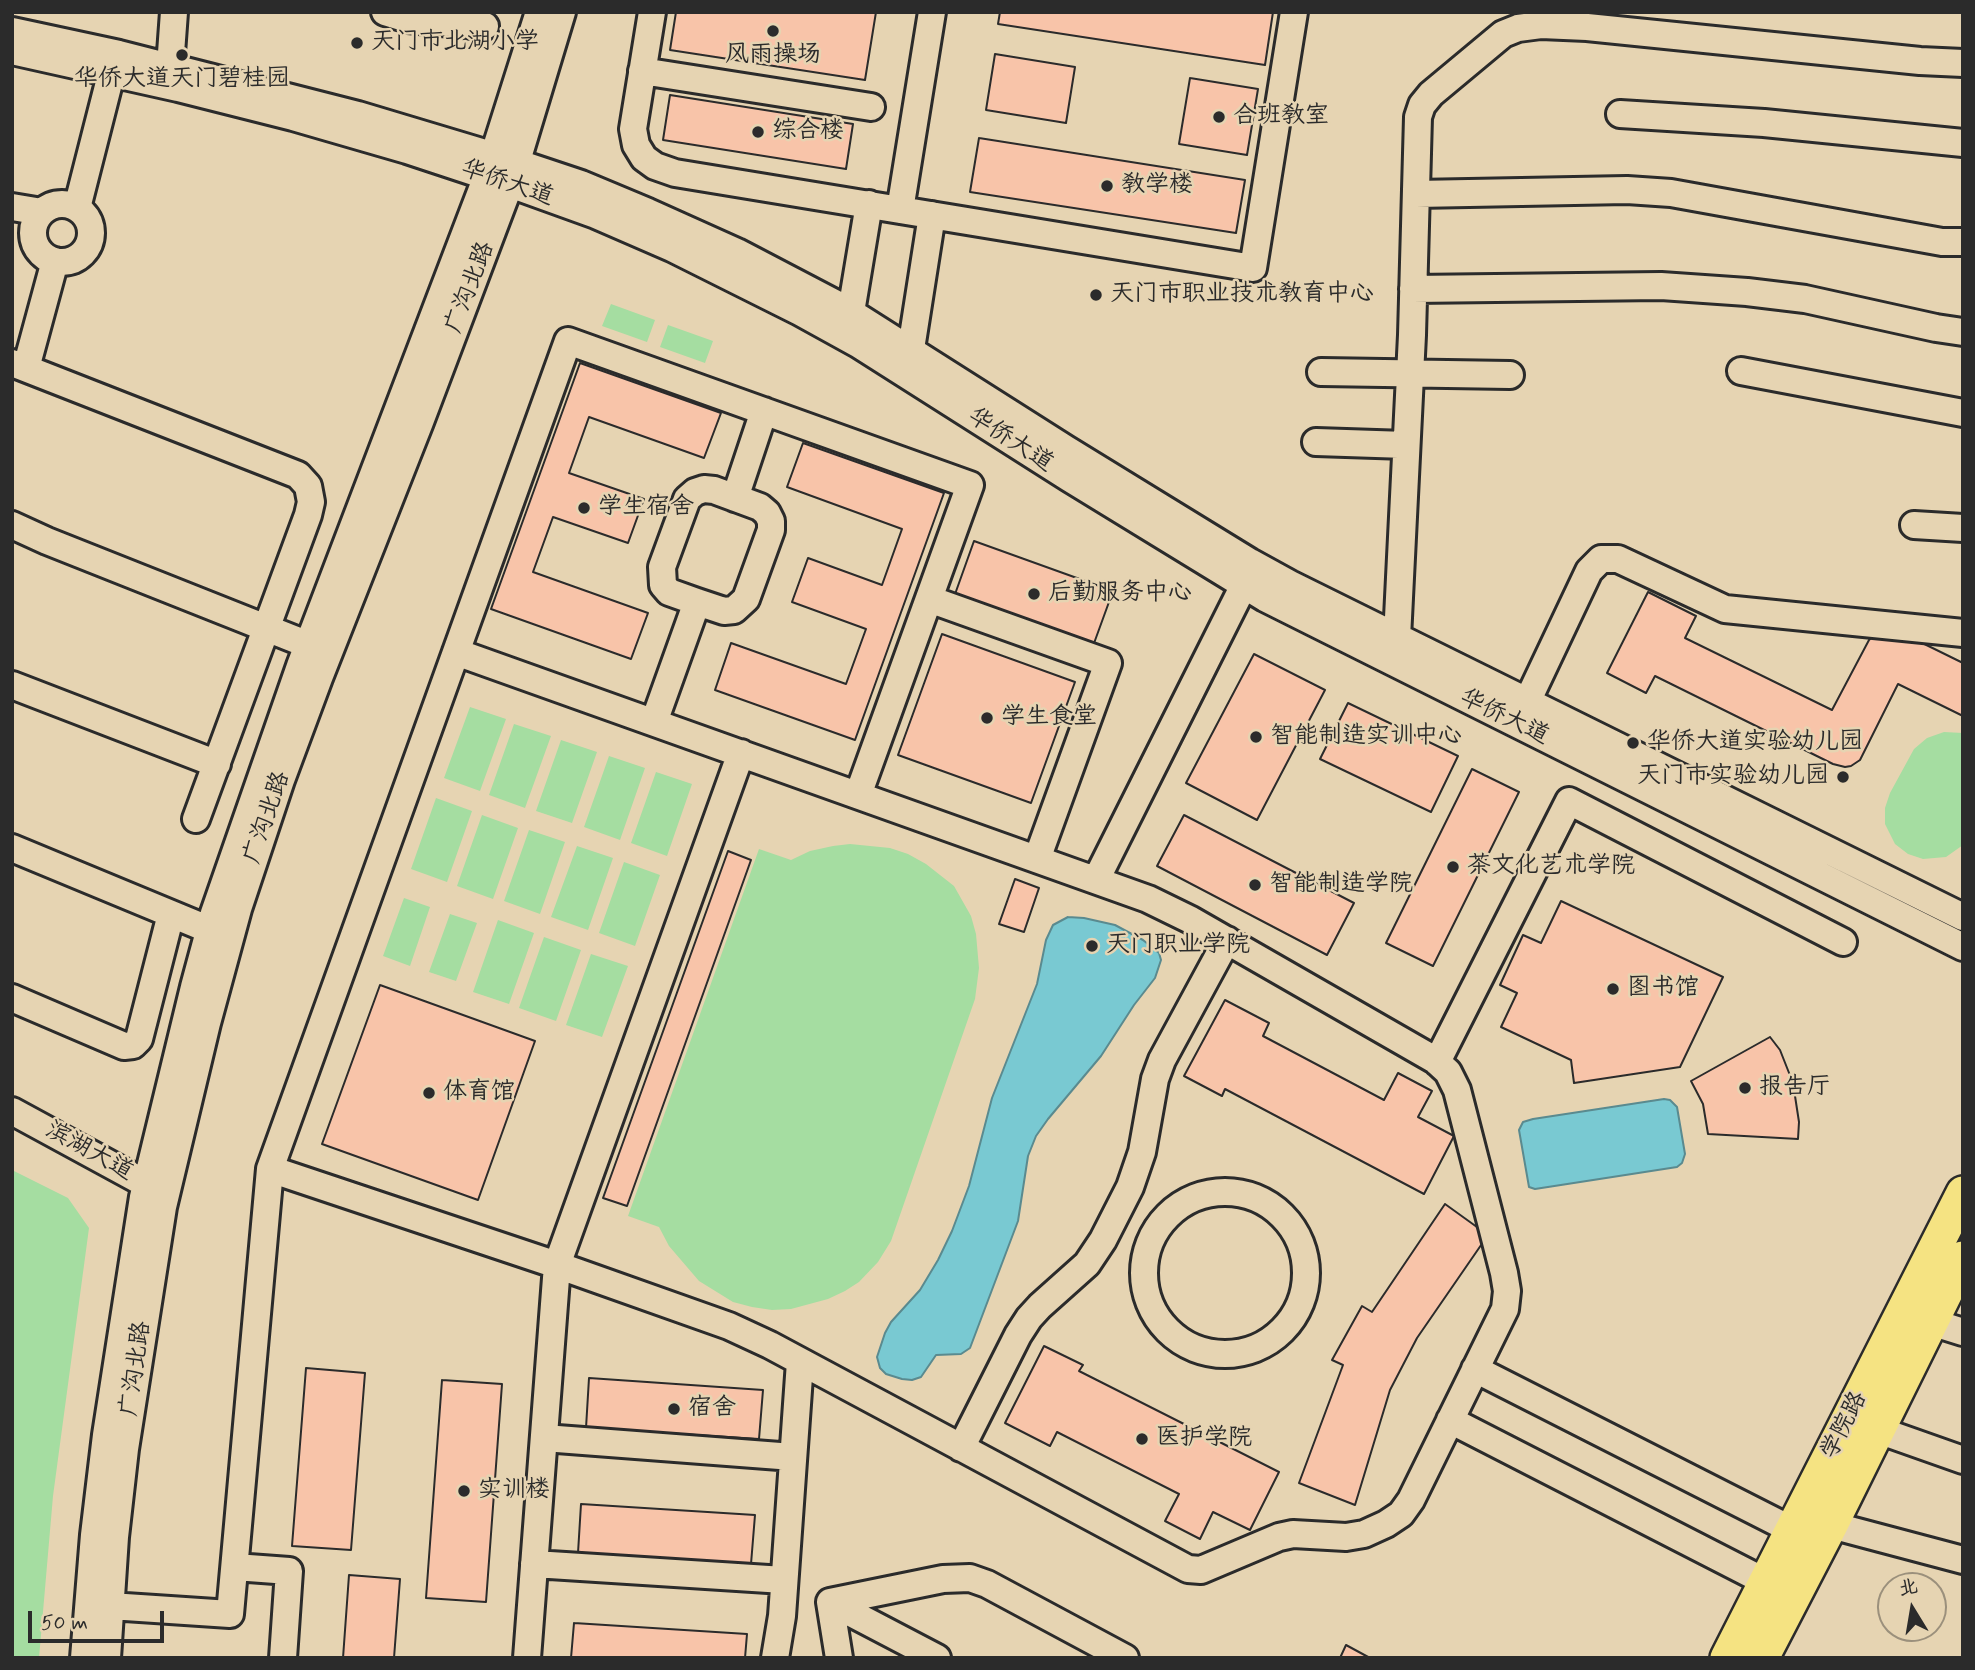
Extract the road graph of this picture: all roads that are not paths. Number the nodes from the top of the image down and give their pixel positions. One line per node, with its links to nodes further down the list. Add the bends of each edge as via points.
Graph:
1 (174, 12): 14 (street)
2 (385, 12): 9 (street, via 408,19)
3 (539, 12): 19 (street, 广沟北路)
4 (562, 12): 19 (street, 广沟北路)
5 (652, 12): 15 (street)
6 (932, 12): 24 (street)
7 (1294, 12): 26 (street, via 1252,268)
8 (1596, 20): 13 (street, via 1907,60); 20 (street, via 1518,28 1503,34 1431,94 1418,117)
9 (485, 26)
10 (12, 31): 12 (street, 华侨大道)
11 (12, 51): 12 (street, 华侨大道)
12 (114, 63): 14 (street, 华侨大道); 19 (street, 华侨大道, via 407,150); 23 (street)
13 (1963, 63)
14 (170, 66): 19 (street, 华侨大道, via 358,115)
15 (642, 71): 16 (street); 21 (street, via 633,129 644,158 656,166 675,173)
16 (872, 107)
17 (1620, 114): 18 (street, via 1764,123)
18 (1963, 144)
19 (502, 170): 30 (street, 华侨大道, via 581,184 737,252); 46 (street, 华侨大道, via 672,248 858,344); 54 (street, 广沟北路, via 420,422)
20 (1416, 194): 27 (street, via 1671,193); 29 (street)
21 (869, 204): 24 (street); 30 (street)
22 (12, 207): 25 (street)
23 (77, 208): 25 (street, via 59,204); 28 (street, via 90,222 90,242 79,257)
24 (900, 210): 26 (street)
25 (42, 212): 28 (street, via 33,229 34,238 43,254)
26 (932, 215): 32 (street)
27 (1963, 242)
28 (55, 261): 33 (street)
29 (1413, 289): 31 (street, via 1661,286 1747,292 1805,299); 36 (street)
30 (850, 312): 32 (street, 华侨大道)
31 (1963, 332)
32 (911, 349): 53 (street, 华侨大道, via 1250,562)
33 (19, 365): 51 (street, via 298,475 308,486 311,502)
34 (1741, 371): 39 (street)
35 (1321, 372): 36 (street)
36 (1410, 374): 37 (street); 41 (street)
37 (1510, 375)
38 (764, 411): 42 (street); 48 (street, via 970,485); 55 (street, via 568,341)
39 (1963, 413)
40 (1316, 442): 41 (street)
41 (1406, 445): 53 (street)
42 (734, 498): 49 (street, via 704,489 687,499 662,567 663,585 669,592); 49 (street, via 767,513 771,530 741,605 724,611)
43 (12, 525): 51 (street)
44 (1914, 526): 45 (street)
45 (1963, 528)
46 (1244, 585): 65 (street); 71 (street, 华侨大道)
47 (1746, 596): 50 (street)
48 (929, 598): 61 (street); 64 (street, via 1108,663)
49 (697, 602): 58 (street)
50 (1963, 615)
51 (267, 628): 54 (street); 60 (street)
52 (1963, 633): 57 (street, via 1725,609 1618,559 1601,559 1589,571)
53 (1397, 638): 57 (street, 华侨大道)
54 (318, 649): 68 (street, 广沟北路, via 262,772); 78 (street, 广沟北路)
55 (456, 652): 58 (street); 76 (street)
56 (12, 685): 60 (street)
57 (1527, 702): 67 (street, 华侨大道)
58 (654, 722): 59 (street)
59 (741, 753): 61 (street); 82 (street)
60 (217, 764): 62 (street)
61 (858, 795): 64 (street)
62 (196, 819)
63 (12, 848): 66 (street)
64 (1037, 859): 65 (street)
65 (1096, 880): 69 (street, via 1148,899)
66 (171, 914): 68 (street); 72 (street, via 133,1045 124,1046)
67 (1963, 917)
68 (210, 930): 78 (street, 广沟北路)
69 (1227, 940): 73 (street); 79 (street, via 1162,1059 1154,1079 1142,1152)
70 (1843, 942): 73 (street, via 1569,801)
71 (1963, 947)
72 (12, 998)
73 (1437, 1062): 86 (street, via 1457,1090 1507,1291 1504,1309)
74 (12, 1111): 78 (street, 滨湖大道)
75 (12, 1126): 78 (street, 滨湖大道)
76 (270, 1169): 82 (street); 97 (street)
77 (1963, 1193): 94 (main road, 学院路)
78 (154, 1196): 101 (street, 广沟北路); 102 (street, 广沟北路, via 106,1435)
79 (1116, 1215): 80 (street); 90 (street, via 1087,1264 1029,1318)
80 (1154, 1232): 80 (street, via 1182,1204 1220,1191 1247,1194 1272,1205 1291,1224 1303,1247 1307,1274 1303,1300 1289,1324 1256,1348 1217,1354 1191,1348 1168,1332 1152,1311 1143,1284 1144,1257)
81 (1963, 1258): 83 (main road, 学院路)
82 (557, 1265): 85 (street, via 729,1326); 89 (street)
83 (1931, 1322): 84 (street); 88 (main road, 学院路)
84 (1963, 1332)
85 (800, 1362): 90 (street); 91 (street)
86 (1475, 1369): 87 (street); 94 (street)
87 (1450, 1420): 90 (street, via 1411,1500 1386,1524 1346,1537 1279,1537 1201,1570 1176,1563); 99 (street)
88 (1878, 1430): 92 (street); 93 (main road, 学院路)
89 (544, 1438): 91 (street); 96 (street)
90 (961, 1448)
91 (793, 1457): 98 (street)
92 (1963, 1460)
93 (1832, 1525): 95 (street); 111 (main road, 学院路)
94 (1793, 1530): 99 (main road, 学院路)
95 (1963, 1560)
96 (534, 1564): 98 (street); 105 (street)
97 (235, 1567): 101 (street, via 230,1614); 104 (street, via 289,1571)
98 (784, 1580): 106 (street)
99 (1766, 1582): 110 (main road, 学院路)
100 (830, 1602): 107 (street); 108 (street); 109 (street, via 943,1579 970,1578)
101 (110, 1605): 103 (street, 广沟北路)
102 (84, 1658)
103 (107, 1658)
104 (283, 1658)
105 (527, 1658)
106 (775, 1658)
107 (839, 1658)
108 (937, 1658)
109 (1125, 1658)
110 (1727, 1658)
111 (1762, 1658)

